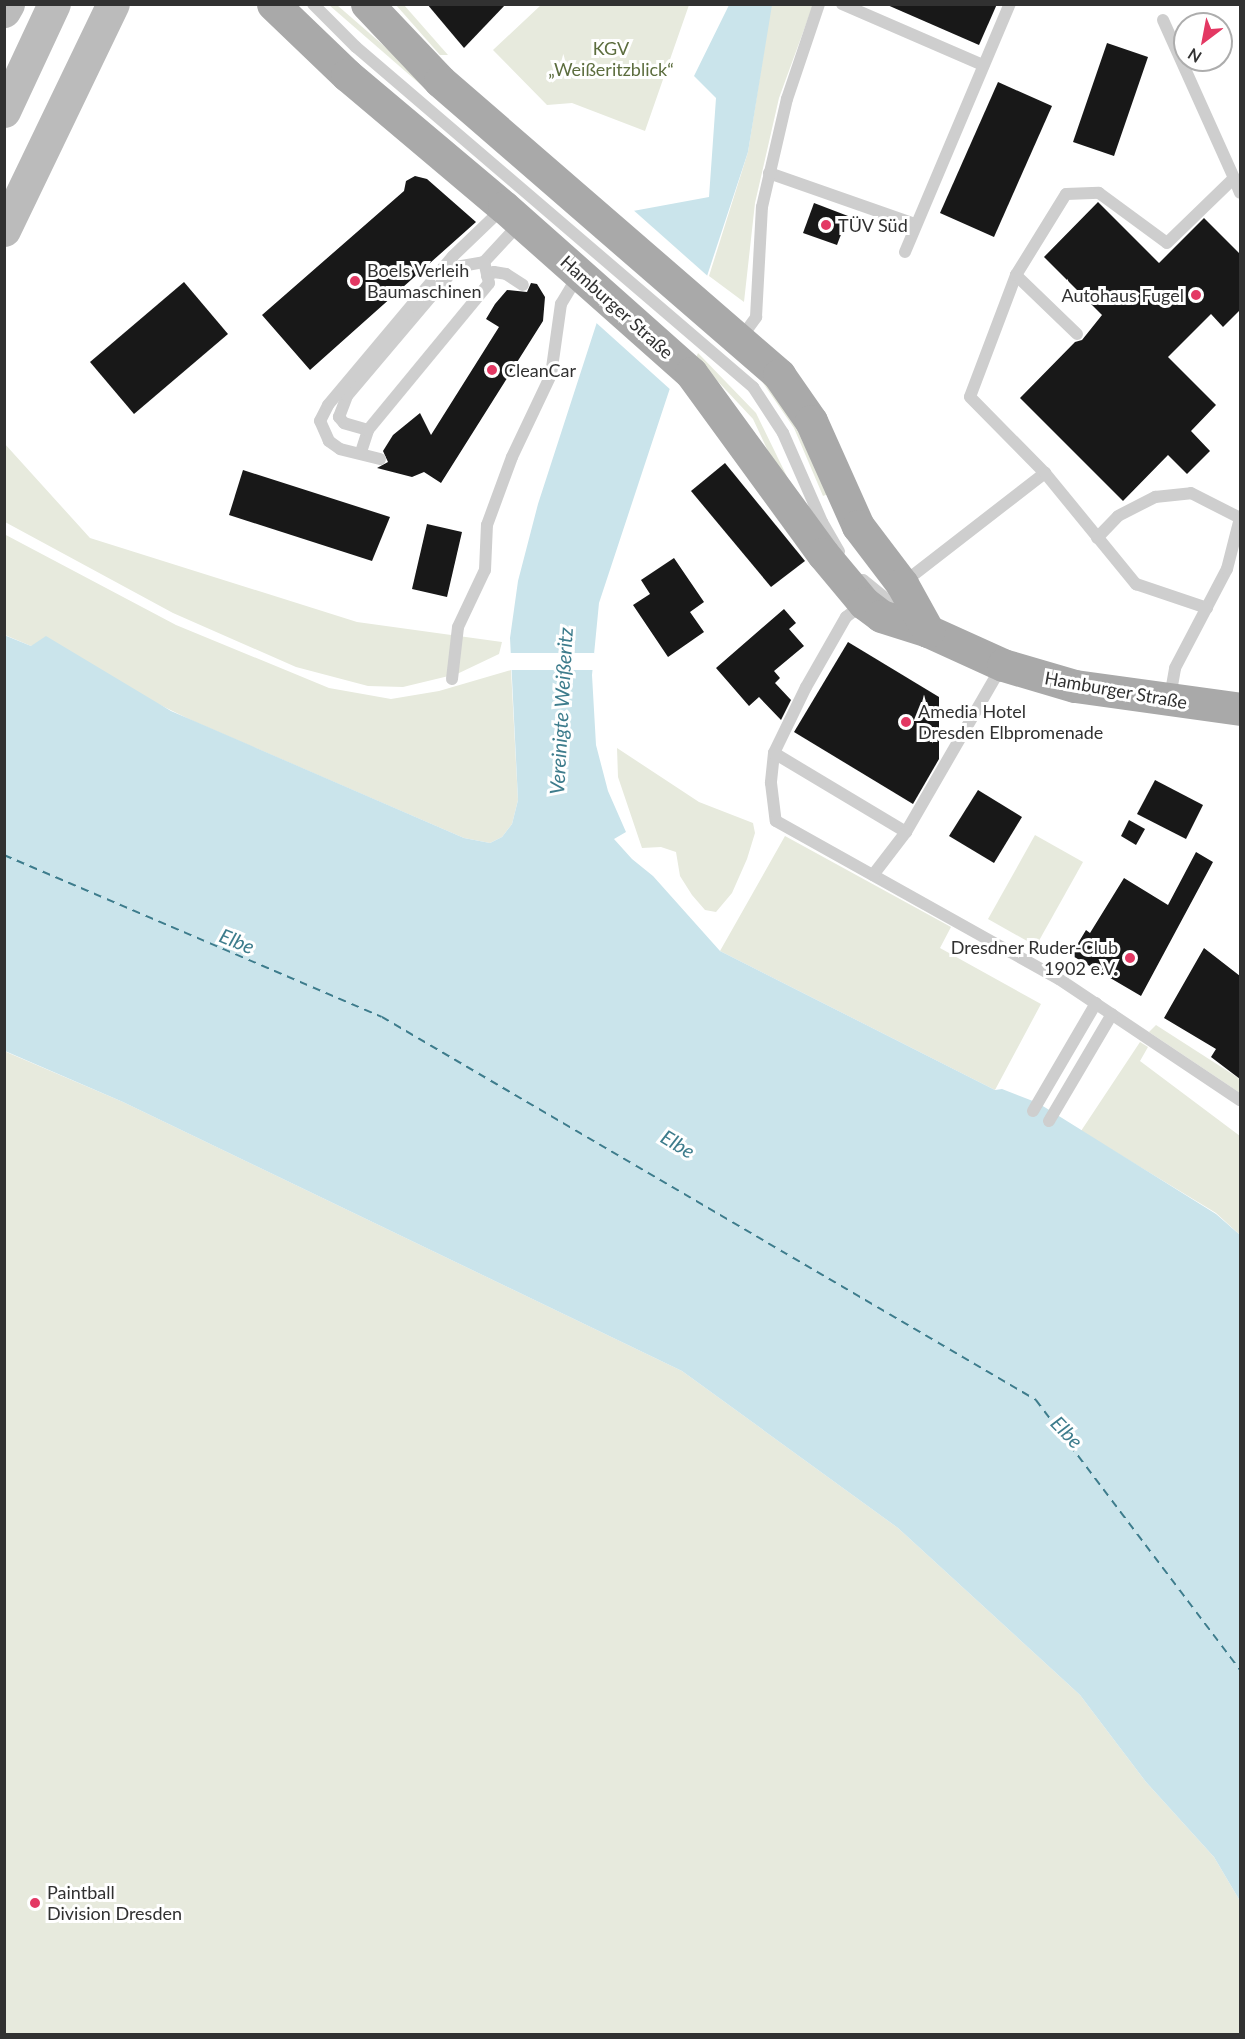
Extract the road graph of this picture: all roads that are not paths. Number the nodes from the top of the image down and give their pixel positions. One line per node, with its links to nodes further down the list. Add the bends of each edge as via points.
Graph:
1 (8, 4): 11 (main road)
2 (54, 4): 15 (main road)
3 (113, 4): 13 (main road)
4 (131, 4): 13 (main road)
5 (273, 4): 19 (main road, Hamburger Straße, via 347,75)
6 (313, 4): 24 (lane, via 356,47)
7 (367, 4): 24 (main road, Hamburger Straße, via 440,81)
8 (819, 4): 16 (lane, via 787,99)
9 (842, 4): 14 (lane)
10 (1010, 4): 14 (lane)
11 (4, 11)
12 (1163, 20): 17 (lane)
13 (96, 39): 21 (main road)
14 (983, 66): 20 (lane)
15 (4, 111)
16 (769, 173): 20 (lane); 30 (lane, via 762,207 756,317)
17 (1234, 178): 18 (lane); 25 (lane, via 1167,243 1099,193 1066,194)
18 (1240, 193)
19 (512, 215): 23 (lane); 24 (main road, Hamburger Straße); 32 (lane, via 453,256 328,405 320,422 329,441 340,448)
20 (915, 224): 22 (lane)
21 (4, 230)
22 (904, 252)
23 (484, 262): 26 (lane); 31 (lane, via 456,267 340,410 339,417 344,423)
24 (598, 262): 28 (main road, Hamburger Straße); 38 (main road, Hamburger Straße, via 691,373); 42 (lane, via 568,288 561,304 551,375 512,457 487,525 485,570 458,627)
25 (1016, 275): 29 (lane); 34 (lane, via 970,397)
26 (487, 276): 27 (lane, via 494,272 506,274); 31 (lane, via 489,283)
27 (523, 285)
28 (707, 328): 30 (main road, Hamburger Straße); 40 (lane, via 769,409 822,522 850,564 872,588)
29 (1077, 334)
30 (741, 338): 37 (main road, Hamburger Straße, via 780,375 811,421 858,526)
31 (368, 430): 32 (lane)
32 (361, 452): 33 (lane)
33 (380, 459)
34 (1045, 473): 36 (lane); 37 (lane)
35 (1240, 518): 36 (lane, via 1191,493 1155,497 1118,516); 39 (lane, via 1231,558)
36 (1097, 538): 39 (lane, via 1136,584)
37 (902, 584): 40 (main road, Hamburger Straße)
38 (864, 603): 40 (main road, Hamburger Straße, via 881,616); 45 (lane, via 846,618)
39 (1207, 608): 43 (lane, via 1175,668)
40 (928, 632): 41 (main road, Hamburger Straße)
41 (1003, 665): 43 (main road, Hamburger Straße, via 1075,686); 46 (lane)
42 (452, 680)
43 (1170, 701): 44 (main road, Hamburger Straße)
44 (1240, 709)
45 (774, 753): 46 (lane); 47 (lane, via 771,783 776,821)
46 (906, 832): 47 (lane)
47 (873, 875): 48 (lane)
48 (1096, 1003): 49 (lane); 51 (lane)
49 (1112, 1014): 50 (lane); 52 (lane)
50 (1240, 1100)
51 (1033, 1111)
52 (1049, 1121)

